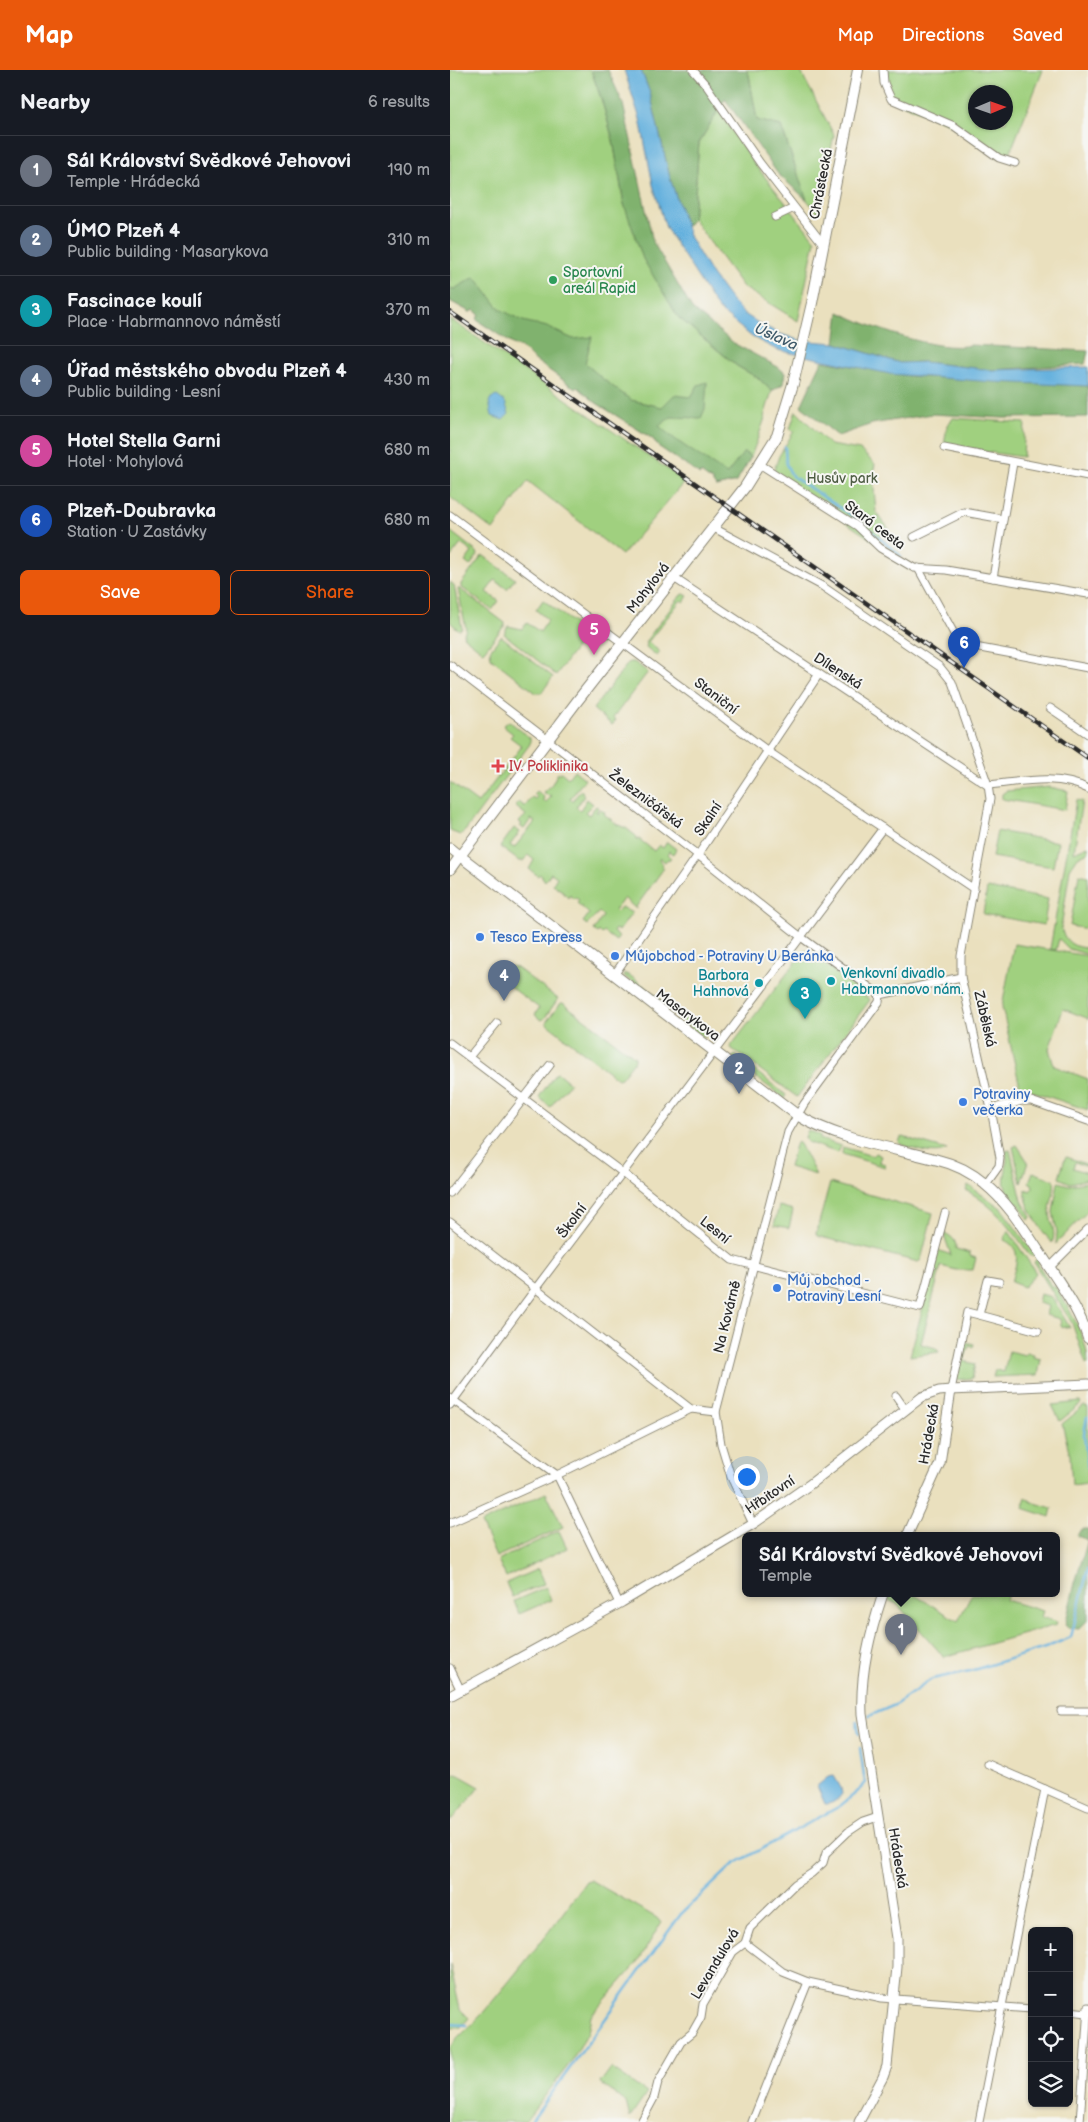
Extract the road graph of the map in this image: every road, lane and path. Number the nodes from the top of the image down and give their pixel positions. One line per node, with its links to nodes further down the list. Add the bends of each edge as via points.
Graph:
1 (693, 70): 5 (street)
2 (858, 70): 7 (main road, Chrástecká)
3 (883, 70): 4 (street, via 891,99 954,126 999,158)
4 (1015, 163)
5 (794, 208): 6 (street); 7 (street)
6 (775, 217)
7 (823, 244): 8 (main road, Chrástecká)
8 (793, 384): 11 (main road, Mohylová, via 777,436)
9 (944, 448): 10 (street)
10 (1012, 463): 12 (street); 14 (street)
11 (761, 465): 15 (main road, Mohylová); 17 (street, Stará cesta, via 857,526 880,548)
12 (1088, 476)
13 (450, 515): 21 (street, Staniční)
14 (1003, 519): 16 (street, via 964,512); 19 (street)
15 (714, 528): 18 (main road, Mohylová); 29 (street, Zábělská, via 822,586 940,667 950,677)
16 (914, 537)
17 (918, 568): 19 (street); 23 (street, via 958,641 964,645)
18 (674, 578): 21 (main road, Mohylová); 24 (street, Dílenská)
19 (993, 578): 20 (street)
20 (1088, 594)
21 (623, 643): 27 (main road, Mohylová); 28 (street, Staniční)
22 (450, 665): 27 (street, Železničářská)
23 (1088, 668)
24 (819, 674): 28 (street, Skalní); 29 (street, Dílenská)
25 (1050, 708): 26 (street)
26 (1088, 734)
27 (548, 740): 33 (street, Železničářská); 34 (main road, Mohylová)
28 (768, 750): 31 (street, Staniční); 33 (street, Skalní)
29 (988, 785): 30 (street, via 1049,780 1070,782); 36 (street, Zábělská, via 990,799)
30 (1088, 789)
31 (884, 828): 36 (street, Staniční); 37 (street, Školní)
32 (450, 848): 34 (street, Masarykova)
33 (698, 855): 37 (street, Železničářská); 38 (street, Skalní)
34 (460, 856): 35 (street, Mohylová); 38 (main road, Masarykova)
35 (450, 870)
36 (974, 889): 39 (street, Zábělská, via 961,956)
37 (801, 937): 40 (street, Železničářská); 43 (street, Školní)
38 (614, 975): 43 (main road, Masarykova)
39 (961, 977): 40 (street); 47 (street, Zábělská)
40 (880, 995): 48 (street, Na Kovárně, via 879,1002)
41 (496, 1023): 44 (street)
42 (450, 1043): 44 (street, Lesní)
43 (715, 1052): 48 (main road, Masarykova); 50 (street, Školní)
44 (469, 1057): 46 (street, Lesní)
45 (550, 1066): 46 (street)
46 (523, 1098): 50 (street, Lesní); 52 (street)
47 (991, 1109): 49 (street, via 1031,1101); 51 (street, Zábělská, via 1000,1158 999,1166)
48 (797, 1115): 51 (main road, Masarykova, via 849,1138 939,1160); 56 (street, Na Kovárně, via 786,1140)
49 (1088, 1121)
50 (623, 1173): 56 (street, Lesní, via 732,1260); 59 (street, Školní)
51 (986, 1184): 57 (main road, via 1011,1211)
52 (450, 1193)
53 (945, 1213): 56 (street, Lesní, via 920,1308)
54 (450, 1222): 59 (street)
55 (1088, 1229): 57 (street)
56 (752, 1266): 70 (street, Na Kovárně)
57 (1050, 1268): 61 (main road)
58 (999, 1282): 60 (street, via 988,1280)
59 (536, 1288): 67 (street, Školní); 68 (street)
60 (979, 1315): 62 (street); 65 (street, Hrádecká, via 967,1312)
61 (1084, 1315): 63 (main road)
62 (1038, 1331)
63 (1088, 1338)
64 (1088, 1384): 65 (street, Hřbitovní)
65 (951, 1386): 69 (street, Hřbitovní, via 922,1397); 74 (street, Hrádecká, via 940,1463)
66 (896, 1396): 69 (street)
67 (451, 1401): 71 (street)
68 (691, 1409): 70 (street); 71 (street)
69 (905, 1409): 73 (street, Hřbitovní, via 809,1485)
70 (716, 1412): 73 (street, Na Kovárně, via 731,1477)
71 (557, 1475): 72 (street); 76 (street)
72 (450, 1523)
73 (752, 1524): 76 (street, Hřbitovní)
74 (909, 1532)
75 (882, 1597): 85 (street, Hrádecká, via 871,1634 861,1694)
76 (619, 1604): 78 (street, Hřbitovní)
77 (450, 1668): 78 (street)
78 (461, 1692): 79 (street, Hřbitovní)
79 (450, 1696)
80 (1061, 1711): 81 (street)
81 (1088, 1711)
82 (988, 1764): 83 (street)
83 (1045, 1789): 84 (street); 89 (street)
84 (1088, 1808)
85 (878, 1817): 86 (street, Levandulová, via 848,1832 826,1853 812,1873 795,1884 750,1928); 88 (street, Hrádecká, via 897,1938)
86 (745, 1943): 87 (street, via 783,1972); 94 (street, Levandulová, via 733,1952 703,2004 701,2017 692,2033 681,2042 658,2082 654,2098)
87 (808, 1982): 88 (street); 95 (street)
88 (894, 1999): 89 (street); 96 (street, Hrádecká, via 887,2066)
89 (1002, 2006): 91 (street); 97 (street)
90 (1088, 2007): 93 (street)
91 (1028, 2009)
92 (1073, 2011): 93 (street)
93 (1088, 2013): 98 (street)
94 (641, 2122)
95 (752, 2122)
96 (859, 2122)
97 (979, 2122)
98 (1080, 2122)

